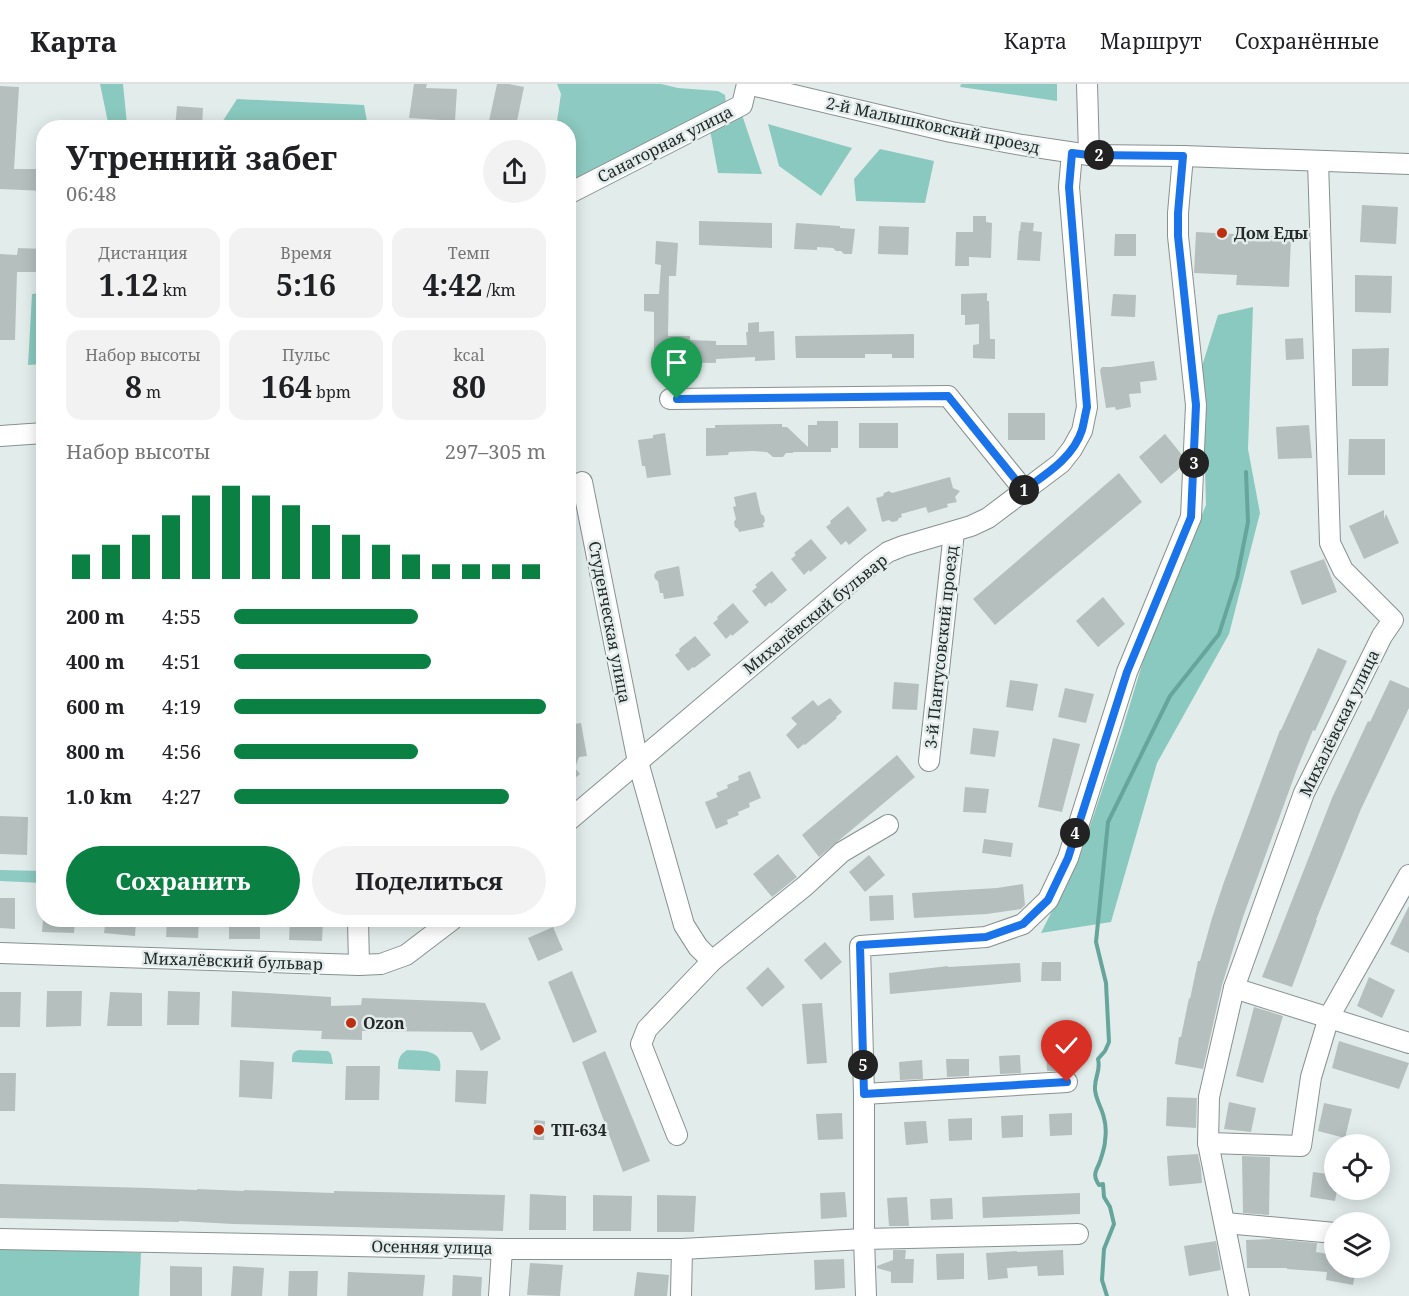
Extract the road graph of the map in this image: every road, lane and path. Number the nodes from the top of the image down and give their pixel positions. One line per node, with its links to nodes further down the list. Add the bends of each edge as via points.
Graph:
1 (747, 84): 3 (street, 2-й Малышковский проезд, via 951,132); 7 (street, Санаторная улица, via 742,105)
2 (1087, 84): 3 (street, Михалёвский бульвар)
3 (1080, 154): 4 (street, 2-й Малышковский проезд); 12 (street, Михалёвский бульвар, via 1069,187 1087,407 1082,431 1072,449 1061,463)
4 (1183, 156): 5 (street, 2-й Малышковский проезд); 28 (street, via 1178,236 1196,405 1191,517 1127,672 1068,858 1048,900 1023,924 986,937 860,945)
5 (1318, 161): 6 (street, 2-й Малышковский проезд); 24 (street, Михалёвская улица, via 1330,543 1343,570 1393,620 1304,793)
6 (1409, 164)
7 (576, 190)
8 (670, 399): 12 (street, via 948,396)
9 (36, 434): 10 (street)
10 (0, 436)
11 (582, 482): 15 (street, Студенческая улица)
12 (1024, 490): 13 (street, Михалёвский бульвар, via 988,518)
13 (954, 532): 14 (street, 3-й Пантусовский проезд); 15 (street, Михалёвский бульвар, via 888,552)
14 (929, 761)
15 (638, 762): 16 (street, Михалёвский бульвар); 22 (street, Студенческая улица, via 684,925)
16 (576, 814)
17 (888, 825): 22 (street, via 842,852)
18 (1409, 875): 25 (street)
19 (358, 927): 23 (street)
20 (443, 927): 23 (street, Михалёвский бульвар, via 406,955 381,964)
21 (0, 952): 23 (street, Михалёвский бульвар)
22 (712, 962): 29 (street, via 647,1029 642,1044)
23 (359, 965)
24 (1234, 988): 25 (street); 30 (street, Михалёвская улица, via 1209,1097)
25 (1329, 1017): 26 (street); 30 (street, via 1311,1077 1301,1146)
26 (1409, 1043)
27 (1067, 1082): 28 (street)
28 (864, 1094): 35 (street)
29 (677, 1135)
30 (1209, 1143): 31 (street, Михалёвская улица)
31 (1225, 1223): 32 (street); 41 (street, Михалёвская улица)
32 (1324, 1232)
33 (1078, 1234): 35 (street)
34 (0, 1239): 36 (street, Осенняя улица)
35 (864, 1239): 37 (street, Осенняя улица); 40 (street)
36 (502, 1249): 37 (street, Осенняя улица); 38 (street)
37 (682, 1249): 39 (street)
38 (499, 1296)
39 (681, 1296)
40 (866, 1296)
41 (1239, 1296)

